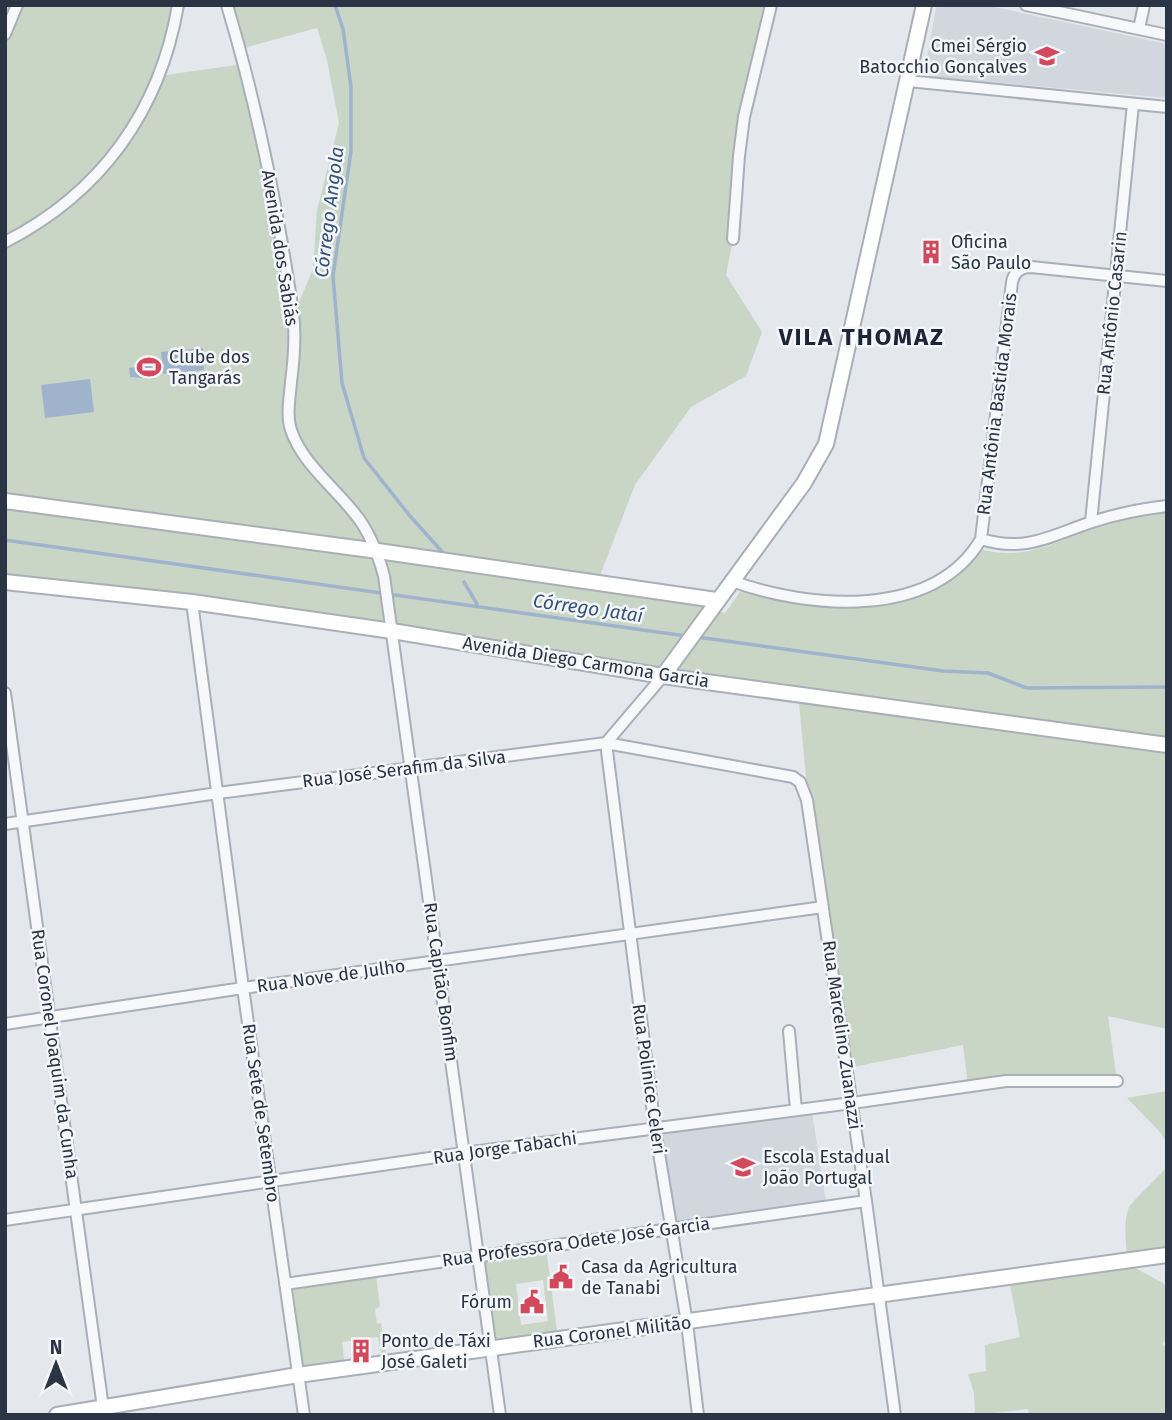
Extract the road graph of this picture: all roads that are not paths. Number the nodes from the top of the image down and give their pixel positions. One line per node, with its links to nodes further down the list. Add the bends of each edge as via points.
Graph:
1 (18, 5): 9 (street)
2 (178, 5): 15 (street, via 172,40 152,95 121,146 82,190 35,227)
3 (227, 5): 22 (street, Avenida dos Sabiás, via 266,160 293,315 290,428)
4 (771, 5): 14 (street, via 744,117)
5 (924, 5): 11 (main road)
6 (1144, 5): 8 (street)
7 (1030, 6): 8 (street)
8 (1139, 29): 10 (street)
9 (5, 34)
10 (1167, 35)
11 (908, 81): 12 (street); 23 (main road, via 826,444 804,483)
12 (1133, 104): 13 (street); 16 (street, Rua Antônio Casarin)
13 (1167, 107)
14 (733, 239)
15 (5, 242)
16 (1116, 275): 17 (street); 20 (street, Rua Antônio Casarin); 21 (street, Rua Antônia Bastida Morais, via 1031,267 1018,271 1012,282)
17 (1167, 281)
18 (5, 501): 22 (main road)
19 (1167, 506): 20 (street)
20 (1091, 522): 21 (street, via 1035,543 1008,545)
21 (982, 539): 23 (street, via 953,573 928,588 894,598 787,597)
22 (378, 551): 26 (main road); 27 (street, Rua Capitão Bonfim)
23 (732, 581): 26 (main road)
24 (5, 582): 25 (main road, Avenida Diego Carmona Garcia)
25 (192, 603): 27 (main road, Avenida Diego Carmona Garcia); 34 (street, Rua Sete de Setembro)
26 (712, 606): 28 (main road)
27 (392, 631): 28 (main road, Avenida Diego Carmona Garcia); 32 (street, Rua Capitão Bonfim)
28 (666, 671): 30 (street); 31 (main road, Avenida Diego Carmona Garcia)
29 (5, 693): 35 (street, Rua Coronel Joaquim da Cunha)
30 (606, 743): 32 (street, Rua José Serafim da Silva); 33 (street, Rua José Serafim da Silva, via 784,775); 38 (street, Rua Polinice Celeri)
31 (1167, 746)
32 (411, 768): 34 (street, Rua José Serafim da Silva); 39 (street, Rua Capitão Bonfim)
33 (800, 782): 37 (street, Rua Marcelino Zuanazzi, via 807,800)
34 (218, 793): 35 (street, Rua José Serafim da Silva); 40 (street, Rua Sete de Setembro)
35 (24, 822): 36 (street, Rua José Serafim da Silva); 41 (street, Rua Coronel Joaquim da Cunha)
36 (5, 824)
37 (823, 907): 38 (street, Rua Nove de Julho); 45 (street, Rua Marcelino Zuanazzi)
38 (629, 933): 39 (street, Rua Nove de Julho); 47 (street, Rua Polinice Celeri)
39 (438, 961): 40 (street, Rua Nove de Julho); 48 (street, Rua Capitão Bonfim)
40 (243, 988): 41 (street, Rua Nove de Julho); 49 (street, Rua Sete de Setembro)
41 (49, 1017): 42 (street, Rua Nove de Julho); 51 (street, Rua Coronel Joaquim da Cunha)
42 (5, 1024)
43 (789, 1031): 46 (street)
44 (1117, 1081): 45 (street, Rua Jorge Tabachi, via 1006,1081)
45 (852, 1103): 46 (street, Rua Jorge Tabachi); 50 (street, Rua Marcelino Zuanazzi)
46 (796, 1110): 47 (street, Rua Jorge Tabachi)
47 (655, 1129): 48 (street, Rua Jorge Tabachi); 53 (street, Rua Polinice Celeri)
48 (464, 1153): 49 (street, Rua Jorge Tabachi); 55 (street, Rua Capitão Bonfim)
49 (271, 1182): 51 (street, Rua Jorge Tabachi); 56 (street, Rua Sete de Setembro)
50 (866, 1201): 53 (street, Rua Professora Odete José Garcia); 57 (street, Rua Marcelino Zuanazzi)
51 (76, 1211): 52 (street, Rua Jorge Tabachi); 61 (street, Rua Coronel Joaquim da Cunha)
52 (5, 1220)
53 (671, 1228): 55 (street, Rua Professora Odete José Garcia); 58 (street, Rua Polinice Celeri)
54 (1167, 1255): 57 (main road, Rua Coronel Militão)
55 (477, 1257): 56 (street, Rua Professora Odete José Garcia); 59 (street, Rua Capitão Bonfim)
56 (285, 1284): 60 (street, Rua Sete de Setembro)
57 (879, 1295): 58 (main road, Rua Coronel Militão); 66 (street, Rua Marcelino Zuanazzi)
58 (687, 1323): 59 (main road, Rua Coronel Militão); 65 (street, Rua Polinice Celeri)
59 (491, 1348): 60 (main road, Rua Coronel Militão); 64 (street, Rua Capitão Bonfim)
60 (298, 1375): 61 (main road, Rua Coronel Militão); 63 (street, Rua Sete de Setembro)
61 (103, 1412): 62 (main road, Rua Coronel Militão)
62 (57, 1415)
63 (304, 1415)
64 (500, 1415)
65 (698, 1415)
66 (895, 1415)

